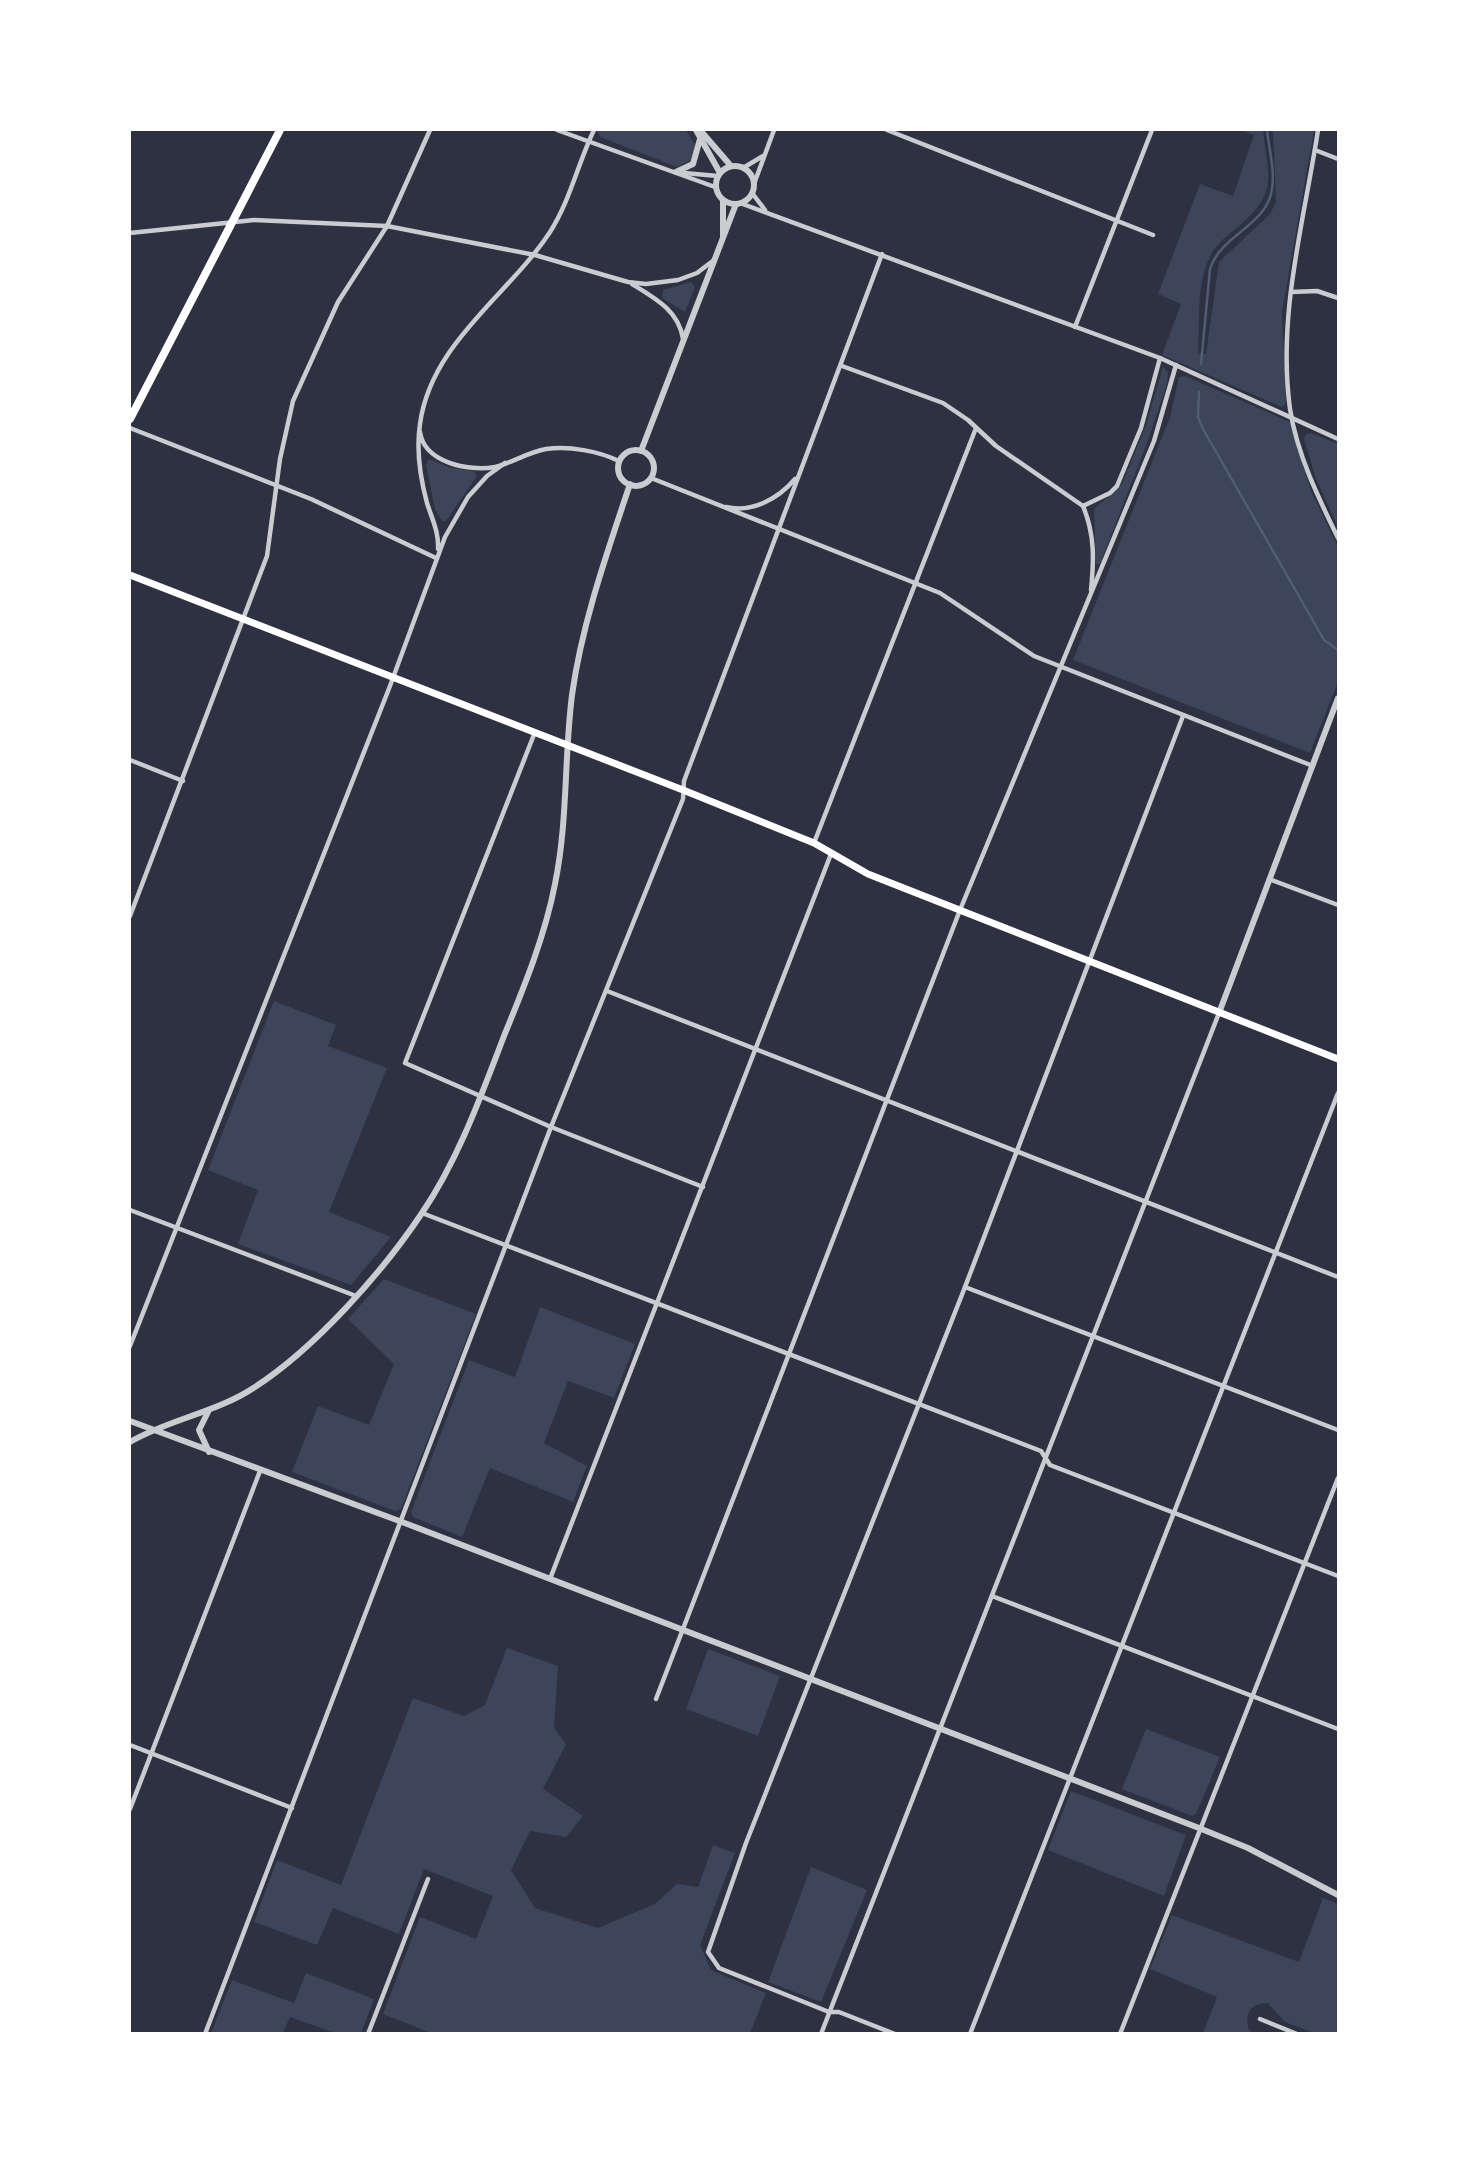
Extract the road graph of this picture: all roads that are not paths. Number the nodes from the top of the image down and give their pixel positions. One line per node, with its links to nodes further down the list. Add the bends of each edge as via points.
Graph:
1 (280, 130): 25 (main road)
2 (430, 130): 26 (street)
3 (557, 130): 10 (street)
4 (594, 130): 10 (street)
5 (774, 130): 12 (street)
6 (887, 130): 24 (street)
7 (1153, 130): 24 (street)
8 (1318, 130): 11 (street)
9 (699, 132): 14 (street); 16 (street, via 693,164); 17 (street)
10 (588, 142): 16 (street); 31 (street, via 552,229)
11 (1315, 150): 13 (street); 34 (street)
12 (764, 155): 15 (street); 18 (street)
13 (1339, 159)
14 (731, 166): 15 (street); 17 (street)
15 (743, 168): 18 (street)
16 (677, 172): 17 (street); 19 (street)
17 (719, 174): 19 (street)
18 (754, 184): 20 (street)
19 (715, 187): 21 (street)
20 (752, 193): 22 (street); 23 (street)
21 (723, 200): 22 (street); 29 (street)
22 (738, 204): 23 (street); 29 (street)
23 (765, 211): 30 (street)
24 (1116, 220): 28 (street); 36 (street)
25 (232, 222): 26 (street); 27 (street); 42 (main road)
26 (387, 226): 31 (street); 53 (street, via 338,302 298,389 285,428)
27 (130, 233)
28 (1153, 235)
29 (723, 242): 32 (street)
30 (882, 254): 36 (street); 39 (street)
31 (535, 255): 33 (street); 43 (street, via 444,359)
32 (718, 257): 33 (street, via 678,280); 37 (street)
33 (628, 282): 37 (street, via 679,321)
34 (1291, 292): 35 (street, via 1317,291); 41 (street, via 1287,341)
35 (1339, 298)
36 (1075, 327): 38 (street)
37 (680, 355): 47 (street)
38 (1160, 358): 40 (street); 55 (street, via 1141,428 1117,486)
39 (842, 366): 45 (street, via 943,403); 50 (street)
40 (1176, 366): 41 (street); 61 (street, via 1154,441)
41 (1293, 418): 46 (street); 57 (street, via 1308,471)
42 (130, 419)
43 (420, 420): 49 (street, via 423,444 433,456 480,467); 58 (street, via 420,472 437,534)
44 (130, 428): 53 (street)
45 (976, 428): 55 (street); 60 (street)
46 (1339, 439)
47 (641, 451): 48 (street, via 626,453); 51 (street, via 653,461)
48 (620, 461): 49 (street, via 598,453 544,449); 52 (street, via 620,475)
49 (505, 463): 58 (street, via 468,498)
50 (799, 472): 54 (street, via 775,498 760,504 744,509); 56 (street)
51 (651, 478): 52 (street, via 641,485); 54 (street)
52 (630, 484): 68 (street, via 583,640)
53 (277, 486): 58 (street); 62 (street, via 267,556)
54 (705, 502): 56 (street)
55 (1083, 506): 61 (street, via 1094,549)
56 (779, 531): 60 (street); 72 (street)
57 (1339, 538)
58 (436, 559): 64 (street)
59 (130, 575): 62 (main road)
60 (915, 582): 63 (street); 73 (street)
61 (1091, 594): 63 (street)
62 (245, 619): 64 (main road); 71 (street)
63 (1058, 667): 66 (street); 77 (street)
64 (394, 676): 67 (main road); 93 (street)
65 (1339, 698): 70 (street)
66 (1183, 716): 70 (street); 79 (street)
67 (535, 731): 68 (main road); 85 (street, via 405,1063)
68 (569, 744): 72 (main road); 85 (street, via 563,836 547,916)
69 (130, 760): 71 (street)
70 (1313, 766): 75 (street)
71 (183, 781): 78 (street)
72 (683, 790): 73 (main road); 80 (street)
73 (814, 843): 74 (main road)
74 (831, 855): 77 (main road); 82 (street)
75 (1269, 879): 76 (street); 81 (street)
76 (1339, 905)
77 (960, 910): 79 (main road); 86 (street)
78 (130, 916)
79 (1089, 961): 81 (main road); 88 (street)
80 (607, 991): 82 (street); 87 (street)
81 (1219, 1013): 83 (main road); 90 (street)
82 (757, 1050): 86 (street); 89 (street)
83 (1339, 1059)
84 (1339, 1093): 95 (street)
85 (480, 1097): 87 (street); 92 (street)
86 (886, 1100): 88 (street); 102 (street)
87 (551, 1127): 89 (street); 94 (street)
88 (1016, 1151): 90 (street); 97 (street)
89 (703, 1187): 99 (street)
90 (1145, 1202): 95 (street); 100 (street)
91 (130, 1210): 93 (street)
92 (422, 1213): 94 (street); 98 (street)
93 (176, 1228): 98 (street); 101 (street)
94 (506, 1247): 99 (street); 115 (street)
95 (1275, 1254): 96 (street); 103 (street)
96 (1339, 1278)
97 (965, 1287): 100 (street); 104 (street)
98 (355, 1296): 105 (street, via 298,1355 254,1388)
99 (658, 1304): 102 (street); 118 (street)
100 (1093, 1336): 103 (street); 111 (street)
101 (130, 1346)
102 (787, 1355): 104 (street); 120 (street)
103 (1222, 1387): 108 (street); 114 (street)
104 (917, 1404): 111 (street, via 1041,1451); 122 (street)
105 (209, 1411): 107 (street); 110 (street, via 198,1430)
106 (130, 1421): 107 (street)
107 (151, 1430): 109 (street); 110 (street)
108 (1339, 1430)
109 (130, 1442)
110 (209, 1452): 112 (street)
111 (1046, 1459): 114 (street, via 1050,1465); 119 (street)
112 (260, 1471): 115 (street); 128 (street)
113 (1339, 1478): 116 (street)
114 (1173, 1512): 116 (street); 121 (street)
115 (402, 1522): 118 (street); 130 (street)
116 (1303, 1563): 117 (street); 123 (street)
117 (1339, 1576)
118 (550, 1580): 120 (street)
119 (992, 1596): 121 (street); 125 (street)
120 (680, 1629): 122 (street); 124 (street)
121 (1121, 1646): 123 (street); 129 (street)
122 (809, 1680): 125 (street); 135 (street, via 708,1952 719,1968)
123 (1251, 1694): 126 (street); 132 (street)
124 (656, 1699)
125 (938, 1729): 129 (street); 135 (street)
126 (1339, 1729)
127 (130, 1745): 128 (street)
128 (151, 1753): 130 (street); 131 (street)
129 (1069, 1778): 132 (street); 141 (street)
130 (292, 1808): 137 (street)
131 (130, 1809)
132 (1199, 1828): 134 (street); 142 (street)
133 (428, 1879): 138 (street)
134 (1339, 1895)
135 (829, 2012): 139 (street); 140 (street)
136 (1260, 2019): 143 (street)
137 (205, 2034)
138 (368, 2034)
139 (821, 2034)
140 (895, 2034)
141 (970, 2034)
142 (1119, 2034)
143 (1297, 2034)

